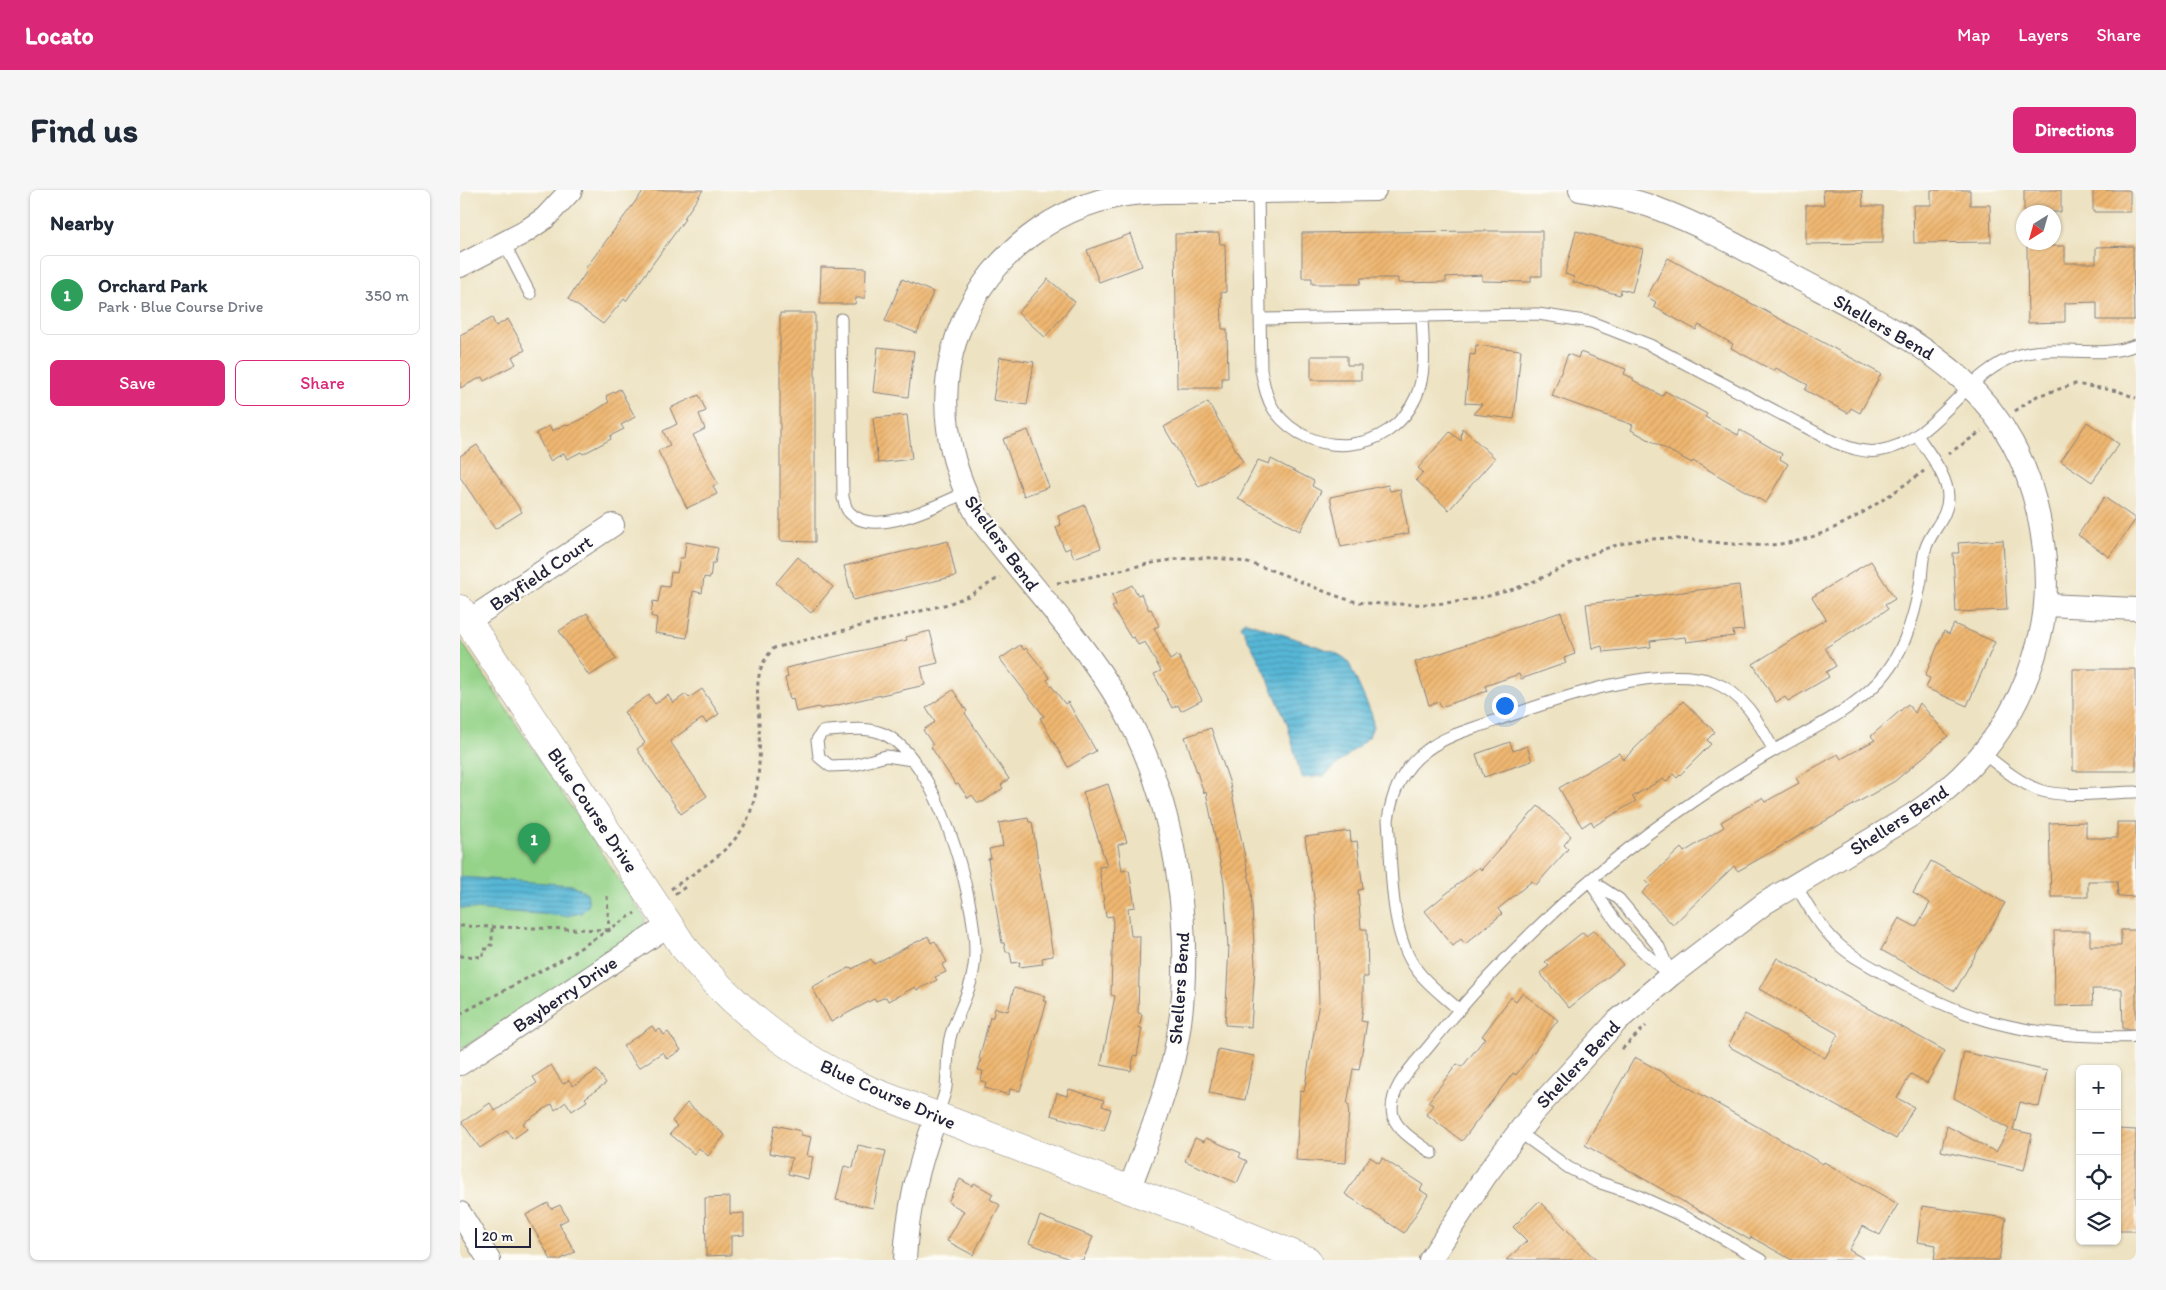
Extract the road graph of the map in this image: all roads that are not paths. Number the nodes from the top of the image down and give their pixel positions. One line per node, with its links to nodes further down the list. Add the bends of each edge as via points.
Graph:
1 (571, 190): 7 (street, via 545,218)
2 (1375, 190): 4 (street, Shellers Bend)
3 (1580, 190): 6 (street, Shellers Bend)
4 (1258, 192): 5 (street, Shellers Bend); 12 (lane)
5 (1116, 193): 16 (street, Shellers Bend, via 1068,212 1017,245 998,264 977,294 953,347 947,378 950,446)
6 (1625, 194): 14 (street, Shellers Bend, via 1696,225 1896,330 1927,350)
7 (504, 243): 8 (street); 9 (lane)
8 (460, 266)
9 (530, 294)
10 (1422, 317): 12 (lane); 12 (lane, via 1422,380 1411,408 1379,436 1364,442 1334,446 1298,433 1273,409 1265,392 1261,370); 15 (lane, via 1538,314 1591,322 1650,345 1834,442 1857,450 1878,451)
11 (841, 319): 16 (lane, via 843,498 847,511 871,523 889,521)
12 (1261, 319)
13 (2136, 345): 14 (lane, via 2115,350 2040,351 2019,355 1994,367)
14 (1970, 388): 15 (lane); 18 (street, Shellers Bend, via 1999,420 2019,456 2034,497 2043,539)
15 (1917, 435): 21 (lane, via 1945,483 1948,504 1926,546 1903,644 1881,678 1858,700)
16 (965, 493): 35 (street, Shellers Bend, via 978,517 1091,660 1120,704 1146,759 1166,819 1180,880 1184,944 1182,992 1174,1059 1160,1110)
17 (613, 525): 20 (street, Bayfield Court)
18 (2046, 604): 19 (street); 22 (street, Shellers Bend, via 2037,650 2020,695)
19 (2136, 610)
20 (464, 615): 27 (main road, Blue Course Drive)
21 (1774, 751): 25 (lane, via 1691,803); 29 (lane, via 1754,714 1744,703 1714,682 1694,677 1639,681 1576,694 1457,734 1427,750 1403,775 1390,806 1388,820 1398,926 1402,946 1418,972)
22 (1984, 753): 24 (lane, via 2008,773 2040,790 2062,793); 26 (street, Shellers Bend, via 1934,801)
23 (912, 760): 23 (lane, via 893,740 872,730 827,731 822,732 817,740 819,757 830,766 854,765 893,756); 32 (lane, via 941,807 955,845 968,896 975,951 970,988 951,1036 946,1087)
24 (2136, 792)
25 (1590, 880): 28 (lane, via 1606,910 1645,955); 28 (lane, via 1619,899 1659,947); 29 (lane, via 1525,940)
26 (1795, 884): 28 (street, Shellers Bend); 30 (lane, via 1824,930 1839,945 1863,962 1950,1009 1990,1023 2028,1031 2081,1036)
27 (669, 925): 31 (street, Bayberry Drive); 32 (main road, Blue Course Drive, via 716,984 783,1042 836,1075)
28 (1671, 975): 33 (street, Shellers Bend, via 1617,1022)
29 (1459, 1010): 34 (lane, via 1402,1080 1394,1099 1394,1117 1399,1127)
30 (2136, 1036)
31 (460, 1064)
32 (936, 1117): 35 (main road, Blue Course Drive); 38 (street, via 912,1194)
33 (1519, 1132): 40 (street, Shellers Bend, via 1486,1175); 41 (lane, via 1569,1168 1691,1220)
34 (1432, 1153)
35 (1129, 1190): 39 (main road, Blue Course Drive)
36 (460, 1213): 37 (street)
37 (489, 1260)
38 (905, 1260)
39 (1307, 1260)
40 (1430, 1260)
41 (1761, 1260)

